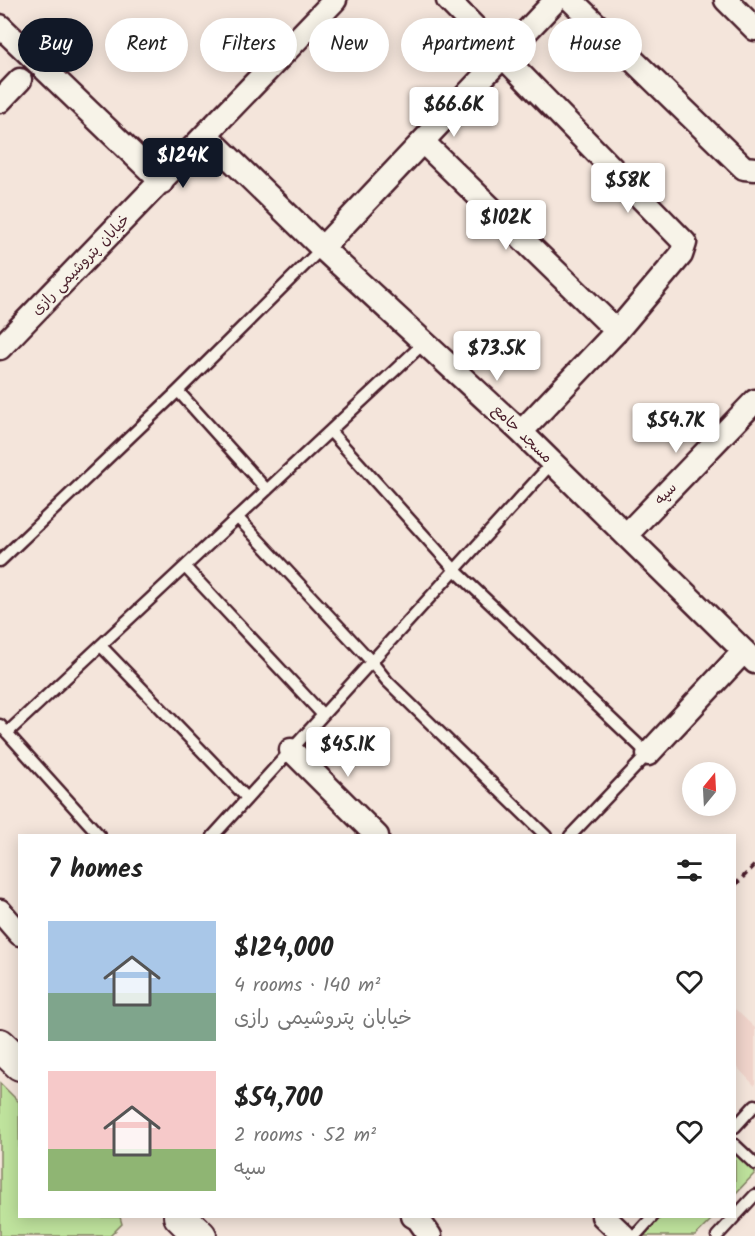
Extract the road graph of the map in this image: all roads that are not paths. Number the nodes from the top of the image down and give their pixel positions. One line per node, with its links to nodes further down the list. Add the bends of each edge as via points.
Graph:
1 (335, 0): 14 (street, خیابان پتروشیمی رازی)
2 (448, 0): 6 (street)
3 (556, 0): 7 (street)
4 (571, 0): 16 (street, via 744,168)
5 (726, 0): 9 (street)
6 (466, 18)
7 (536, 21)
8 (0, 26): 17 (street)
9 (755, 29)
10 (488, 72): 15 (street)
11 (519, 72): 19 (street, via 685,243 681,255)
12 (20, 80): 13 (street)
13 (0, 101)
14 (206, 135): 17 (street, خیابان پتروشیمی رازی); 18 (street, مسجد جامع)
15 (423, 142): 18 (street); 19 (street)
16 (755, 169)
17 (162, 182): 21 (street, خیابان پتروشیمی رازی)
18 (322, 248): 20 (street, مسجد جامع); 22 (lane)
19 (617, 331): 25 (street)
20 (425, 342): 24 (lane); 25 (street, مسجد جامع)
21 (0, 348)
22 (178, 391): 27 (lane); 30 (lane)
23 (755, 401): 29 (street, سپه)
24 (330, 431): 27 (lane); 32 (lane)
25 (521, 432): 26 (street, مسجد جامع)
26 (552, 463): 29 (street, مسجد جامع); 32 (lane)
27 (267, 490): 28 (lane)
28 (238, 518): 31 (lane); 35 (lane)
29 (627, 534): 34 (street, مسجد جامع)
30 (0, 561)
31 (185, 567): 33 (lane); 36 (lane)
32 (455, 570): 35 (lane); 39 (lane)
33 (100, 646): 37 (lane); 40 (lane)
34 (749, 656): 39 (street)
35 (371, 661): 36 (lane); 44 (lane)
36 (323, 715): 38 (lane)
37 (4, 729): 41 (lane)
38 (291, 750): 40 (lane); 43 (street)
39 (648, 754): 45 (lane)
40 (247, 798): 42 (lane)
41 (98, 834)
42 (215, 834)
43 (374, 834)
44 (544, 834)
45 (572, 834)
46 (0, 911): 47 (street)
47 (18, 932)
48 (755, 1106): 49 (lane)
49 (736, 1126)
50 (736, 1146): 51 (lane)
51 (755, 1164)
52 (755, 1195): 53 (lane)
53 (736, 1216)
54 (416, 1218): 58 (street)
55 (605, 1218): 59 (street)
56 (650, 1218): 60 (lane)
57 (734, 1218): 61 (lane)
58 (430, 1236)
59 (624, 1236)
60 (635, 1236)
61 (717, 1236)

